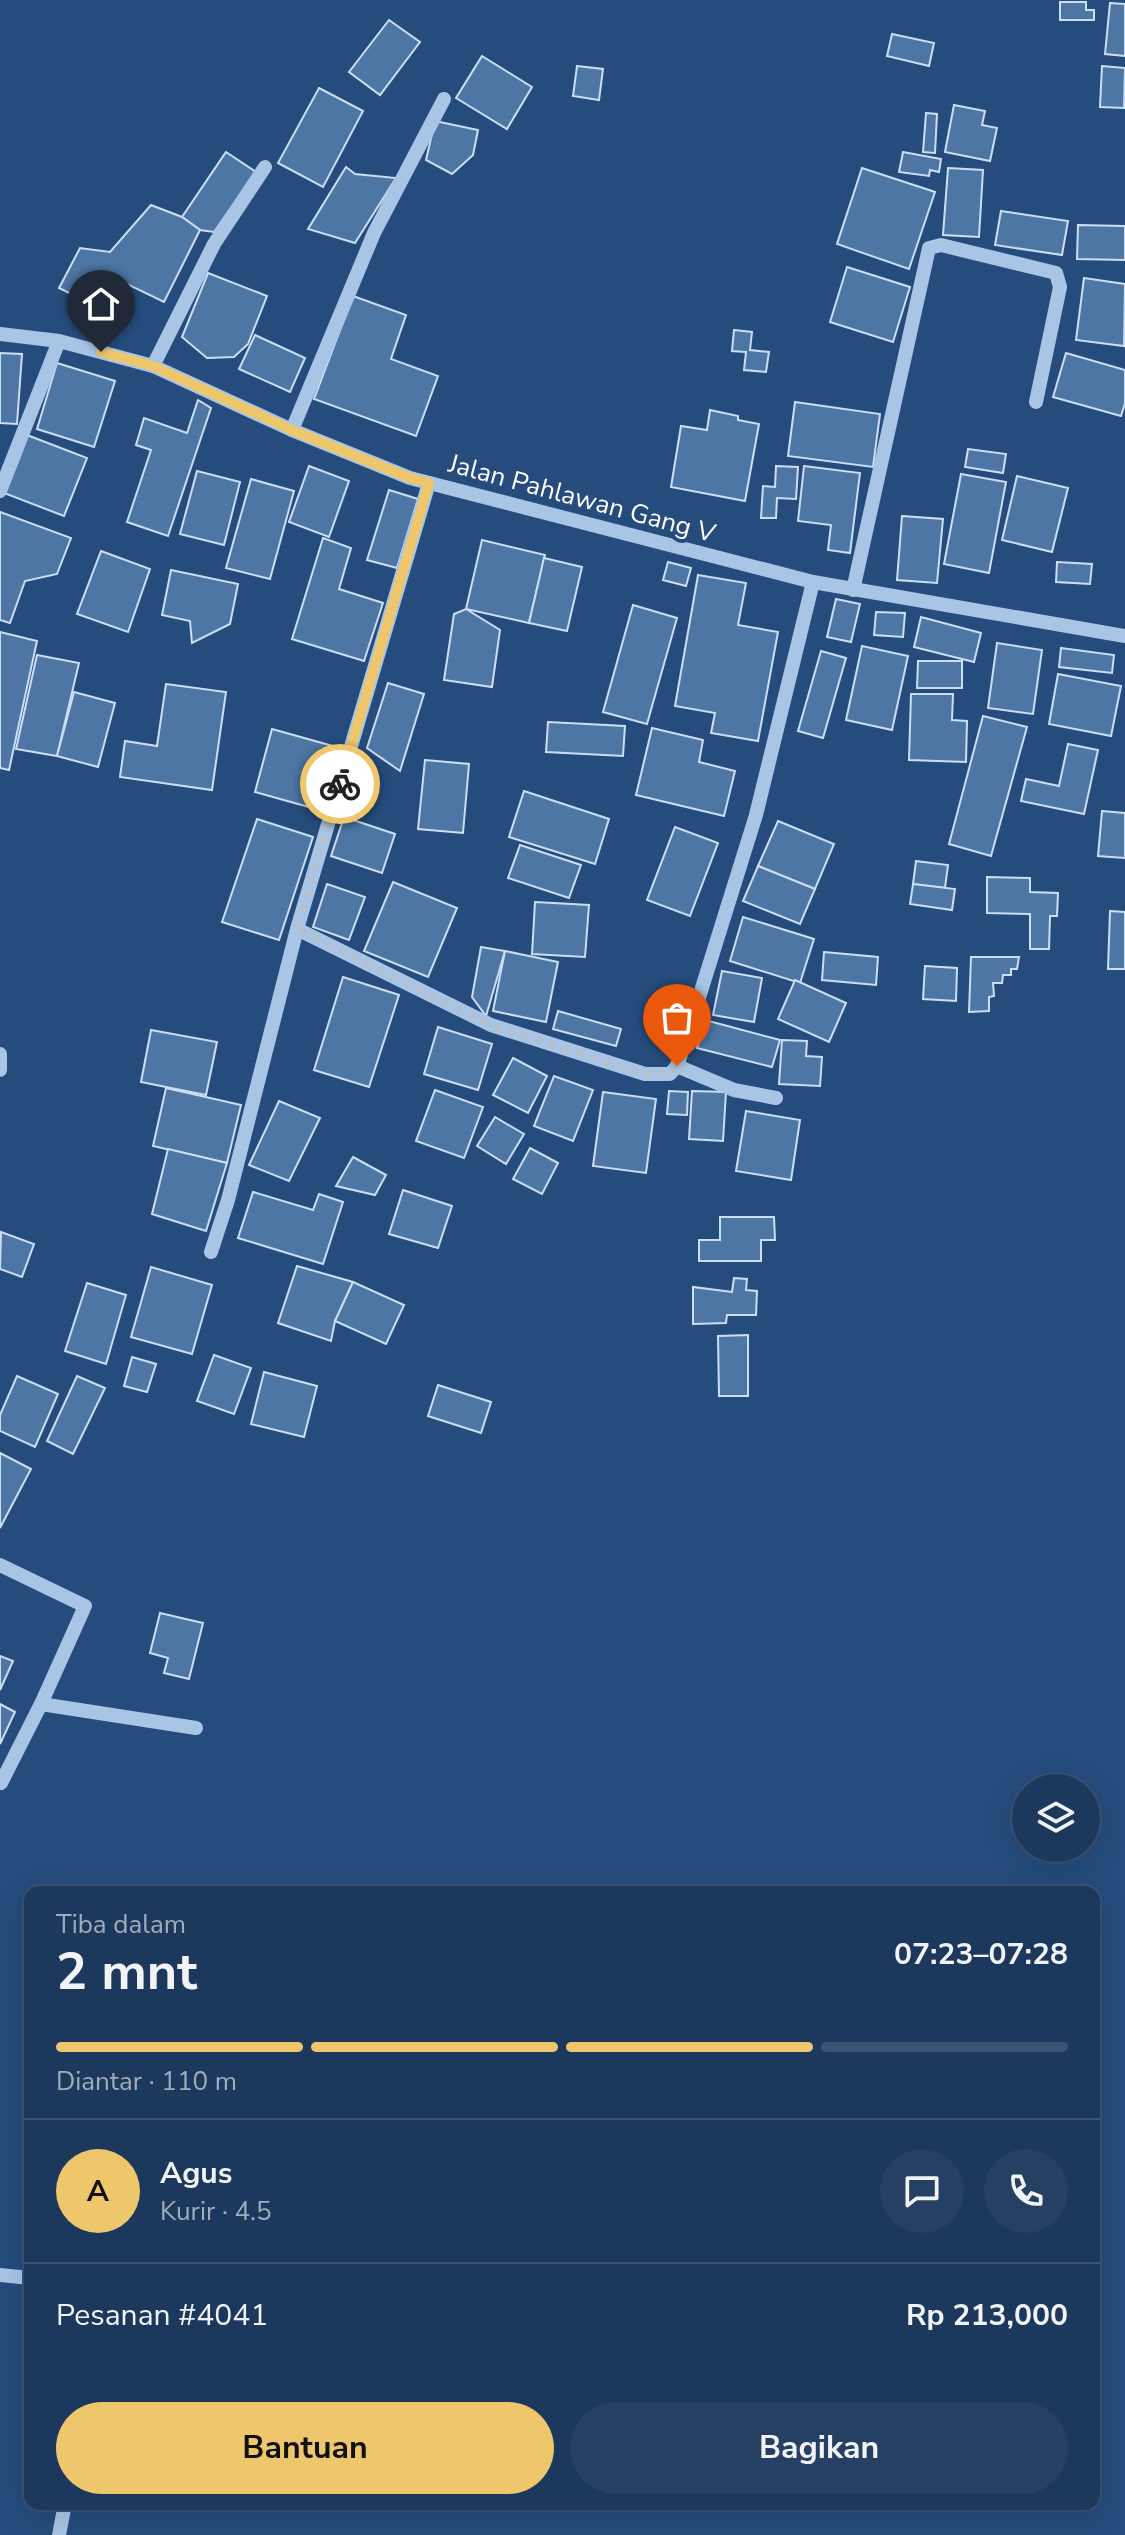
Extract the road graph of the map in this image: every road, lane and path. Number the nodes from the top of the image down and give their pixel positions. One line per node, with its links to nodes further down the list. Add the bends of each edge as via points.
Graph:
1 (444, 99): 7 (street, via 374,233)
2 (265, 167): 5 (street, via 214,244)
3 (0, 334): 4 (street, Jalan Pahlawan Gang V)
4 (59, 341): 5 (street, Jalan Pahlawan Gang V); 9 (street)
5 (153, 366): 7 (street, Jalan Pahlawan Gang V)
6 (1036, 402): 11 (street, via 1060,287 1056,273 941,245 929,248)
7 (292, 430): 8 (street, Jalan Pahlawan Gang V)
8 (429, 483): 10 (street, Jalan Pahlawan Gang V); 13 (street)
9 (0, 491)
10 (813, 582): 11 (street, Jalan Pahlawan Gang V); 15 (street, via 756,815)
11 (853, 590): 12 (street, Jalan Pahlawan Gang V)
12 (1125, 636)
13 (297, 929): 15 (street, via 491,1025 645,1074 670,1074); 18 (street)
14 (0, 1054): 16 (street)
15 (677, 1066): 17 (street, via 734,1090)
16 (0, 1070)
17 (776, 1098)
18 (211, 1252)
19 (0, 1565): 20 (street, via 85,1606)
20 (41, 1704): 21 (street); 22 (street)
21 (196, 1728)
22 (1, 1783)
23 (3, 2275): 24 (street); 25 (street)
24 (24, 2277)
25 (0, 2291)
26 (64, 2510): 27 (street)
27 (59, 2535)

